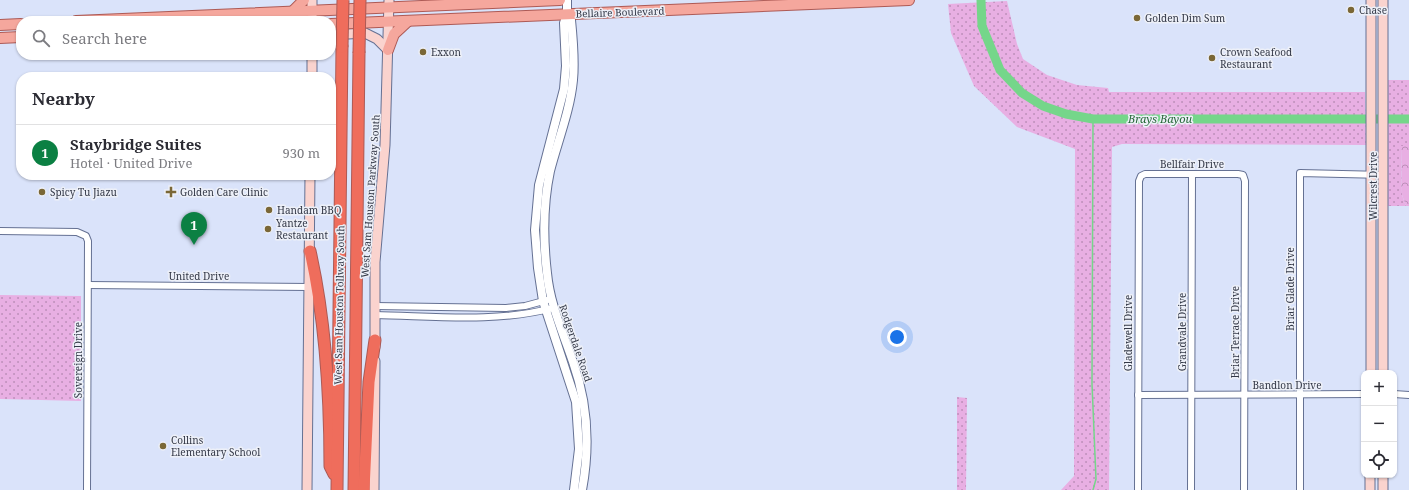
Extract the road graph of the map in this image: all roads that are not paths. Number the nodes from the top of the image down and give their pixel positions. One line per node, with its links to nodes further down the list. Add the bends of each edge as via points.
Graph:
1 (304, 0): 14 (main road)
2 (312, 0): 17 (main road)
3 (343, 0): 59 (highway, West Sam Houston Tollway South, bridge)
4 (360, 0): 62 (highway, West Sam Houston Tollway South, bridge)
5 (400, 0): 13 (main road)
6 (560, 0): 13 (main road)
7 (567, 0): 15 (street, Rodgerdale Road)
8 (909, 0): 11 (main road, Bellaire Boulevard)
9 (1371, 0): 30 (main road, Wilcrest Drive)
10 (1383, 0): 31 (main road, Wilcrest Drive)
11 (789, 2): 15 (main road, Bellaire Boulevard)
12 (389, 4): 13 (main road); 17 (main road); 19 (main road, West Sam Houston Parkway South)
13 (412, 6)
14 (294, 11): 16 (main road); 17 (main road)
15 (567, 14): 18 (main road, Bellaire Boulevard); 39 (street, Rodgerdale Road, via 564,23 565,104 536,216 535,246)
16 (244, 16)
17 (312, 16)
18 (408, 21): 19 (main road, Bellaire Boulevard); 26 (main road, via 396,32)
19 (389, 22): 22 (main road, Bellaire Boulevard); 26 (main road, West Sam Houston Parkway South)
20 (0, 24): 21 (main road)
21 (16, 24)
22 (336, 24)
23 (336, 35): 26 (main road, via 365,33 377,39)
24 (16, 37): 25 (main road)
25 (0, 38)
26 (388, 50): 42 (main road, West Sam Houston Parkway South, via 385,146 375,262)
27 (312, 60): 28 (main road)
28 (312, 72)
29 (1192, 174): 32 (street, Bellfair Drive); 33 (street, Bellfair Drive); 50 (street, Grandvale Drive)
30 (1371, 174): 31 (street, Briar Glade Drive); 44 (main road, Wilcrest Drive); 55 (street, Briar Glade Drive, via 1300,173)
31 (1384, 175): 45 (main road, Wilcrest Drive)
32 (1141, 176): 49 (street, Gladewell Drive)
33 (1243, 176): 54 (street, Briar Terrace Drive)
34 (310, 180): 36 (main road)
35 (0, 231): 37 (street, Sovereign Drive, via 82,233 88,241)
36 (310, 251): 38 (main road); 59 (highway, via 316,276 327,360 330,466)
37 (88, 285): 38 (street, United Drive); 60 (street, Sovereign Drive)
38 (309, 287): 61 (main road)
39 (547, 300): 40 (street, via 512,308); 41 (street, Rodgerdale Road)
40 (466, 308): 42 (street); 43 (street)
41 (549, 309): 43 (street, via 513,316); 56 (street, Rodgerdale Road, via 582,420)
42 (375, 311): 43 (street); 46 (main road, West Sam Houston Parkway South)
43 (466, 316)
44 (1371, 319): 45 (main road); 47 (main road, Wilcrest Drive)
45 (1383, 320): 48 (main road, Wilcrest Drive)
46 (374, 340): 63 (highway, via 368,382); 64 (main road, West Sam Houston Parkway South)
47 (1371, 370)
48 (1383, 370)
49 (1138, 394): 50 (street, Bandlon Drive); 67 (street, Gladewell Drive)
50 (1191, 394): 54 (street, Bandlon Drive); 68 (street, Grandvale Drive)
51 (1361, 394): 55 (street, Bandlon Drive)
52 (1397, 394): 53 (street)
53 (1409, 394)
54 (1245, 395): 55 (street, Bandlon Drive); 69 (street, Briar Terrace Drive)
55 (1300, 395): 70 (street, Briar Glade Drive)
56 (583, 449): 65 (street, Rodgerdale Road); 66 (street, Rodgerdale Road)
57 (1370, 478): 71 (main road)
58 (1383, 478): 72 (main road)
59 (337, 485)
60 (87, 490)
61 (307, 490)
62 (354, 490)
63 (364, 490)
64 (374, 490)
65 (574, 490)
66 (582, 490)
67 (1138, 490)
68 (1191, 490)
69 (1244, 490)
70 (1300, 490)
71 (1370, 490)
72 (1383, 490)

